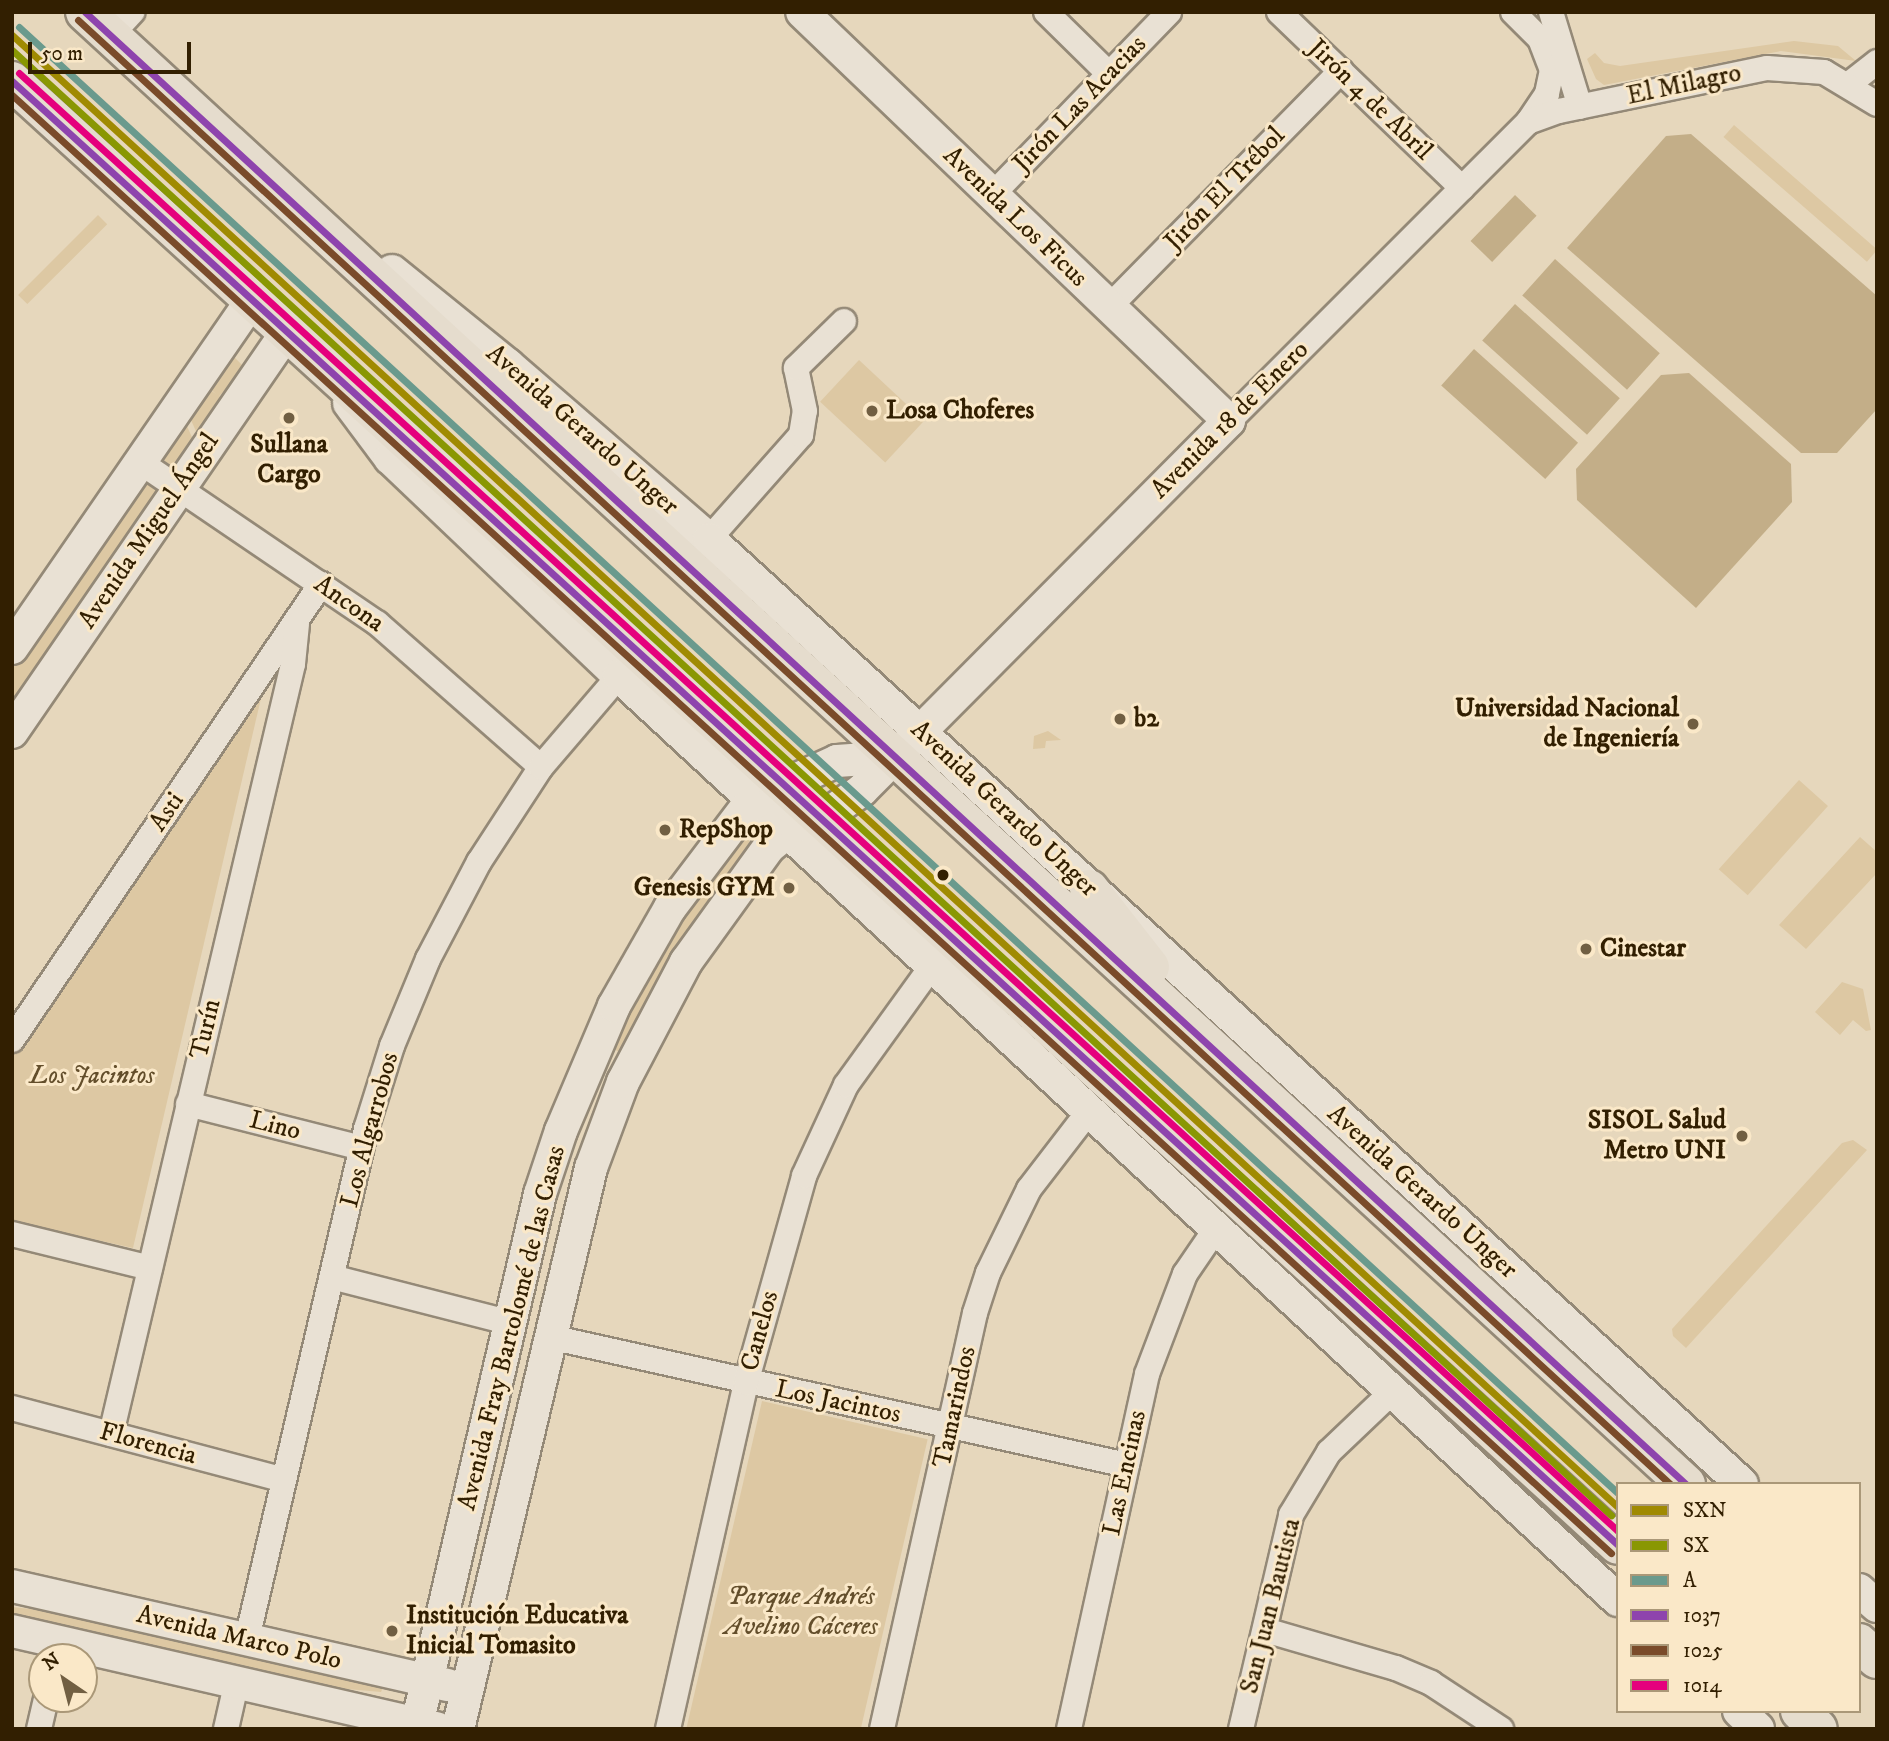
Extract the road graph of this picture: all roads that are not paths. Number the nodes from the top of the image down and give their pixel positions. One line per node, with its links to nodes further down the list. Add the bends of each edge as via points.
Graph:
1 (802, 12): 18 (street, Avenida Los Ficus)
2 (1046, 12): 10 (street)
3 (1169, 12): 10 (street, Jirón Las Acacias)
4 (1279, 12): 9 (street, Jirón 4 de Abril)
5 (1513, 12): 15 (street, via 1539,39 1552,70 1547,94)
6 (1551, 12): 14 (street)
7 (109, 20): 16 (main road)
8 (1877, 62): 12 (street)
9 (1341, 71): 17 (street, Jirón 4 de Abril); 20 (street, Jirón El Trébol)
10 (1109, 74): 18 (street, Jirón Las Acacias)
11 (12, 81): 19 (main road)
12 (1849, 84): 13 (street, El Milagro); 14 (street, El Milagro, via 1806,69 1767,68)
13 (1877, 104)
14 (1580, 107): 15 (street, Avenida 18 de Enero)
15 (1528, 122): 17 (street, Avenida 18 de Enero)
16 (244, 162): 26 (street, Avenida Gerardo Unger, via 307,201 508,365); 32 (main road)
17 (1462, 188): 23 (street, Avenida 18 de Enero)
18 (991, 196): 20 (street, Avenida Los Ficus)
19 (251, 301): 22 (main road); 24 (street, Avenida Miguel Ángel)
20 (1109, 307): 23 (street, Avenida Los Ficus)
21 (844, 321): 26 (street, via 796,368 806,411 801,435)
22 (298, 341): 25 (street, Avenida Miguel Ángel); 30 (street, via 390,458); 34 (main road)
23 (1229, 421): 32 (street, Avenida 18 de Enero)
24 (140, 462): 25 (street, Ancona); 29 (street, Avenida Miguel Ángel)
25 (178, 488): 27 (street, Ancona); 31 (street, Avenida Miguel Ángel)
26 (709, 539): 32 (street, Avenida Gerardo Unger)
27 (321, 584): 28 (street, Asti); 33 (street, Ancona, via 404,645)
28 (297, 624): 40 (street, Asti); 44 (street, Turín, via 293,664)
29 (12, 649)
30 (619, 676): 33 (street, Los Algarrobos); 35 (street)
31 (12, 732)
32 (907, 743): 34 (street, Avenida Fray Bartolomé de las Casas, via 851,757); 36 (street, Avenida Fray Bartolomé de las Casas, via 862,790); 38 (street, Avenida Gerardo Unger); 41 (main road)
33 (541, 767): 46 (street, Los Algarrobos, via 479,862 428,959 392,1046)
34 (786, 783): 35 (street, Avenida Fray Bartolomé de las Casas); 36 (main road)
35 (753, 802): 37 (street); 42 (street, Avenida Fray Bartolomé de las Casas, via 712,848 670,908 614,1006)
36 (821, 815): 37 (street, Avenida Fray Bartolomé de las Casas); 62 (main road)
37 (785, 832): 39 (street); 43 (street, Avenida Fray Bartolomé de las Casas, via 756,863 686,962)
38 (1089, 889): 41 (main road); 61 (street, Avenida Gerardo Unger)
39 (931, 967): 45 (street); 53 (street, Canelos, via 846,1085 804,1176)
40 (12, 1040)
41 (1219, 1054): 60 (main road)
42 (586, 1067): 43 (street); 51 (street, Avenida Fray Bartolomé de las Casas, via 541,1194)
43 (623, 1082): 52 (street, Avenida Fray Bartolomé de las Casas, via 591,1168)
44 (188, 1104): 46 (street, Lino); 49 (street, Turín)
45 (1089, 1111): 47 (street); 56 (street, Tamarindos, via 1040,1172 1001,1241 975,1312)
46 (362, 1148): 50 (street, Los Algarrobos)
47 (1215, 1230): 54 (street); 58 (street, Las Encinas, via 1185,1274 1157,1340)
48 (12, 1234): 49 (street)
49 (150, 1268): 57 (street, Turín)
50 (332, 1277): 51 (street); 59 (street, Los Algarrobos)
51 (511, 1323): 74 (street, Avenida Fray Bartolomé de las Casas)
52 (550, 1337): 53 (street, Los Jacintos); 76 (street, Avenida Fray Bartolomé de las Casas)
53 (746, 1383): 56 (street, Los Jacintos); 82 (street, Canelos)
54 (1392, 1392): 65 (street); 67 (street, San Juan Bautista, via 1329,1452 1301,1494 1291,1515)
55 (12, 1408): 57 (street, Florencia)
56 (952, 1426): 58 (street, Los Jacintos); 83 (street, Tamarindos)
57 (111, 1434): 59 (street, Florencia)
58 (1127, 1465): 84 (street, Las Encinas)
59 (284, 1480): 69 (street, Los Algarrobos)
60 (1684, 1482)
61 (1740, 1482)
62 (1616, 1543)
63 (12, 1586): 69 (street, Avenida Marco Polo)
64 (1861, 1592): 66 (street)
65 (1616, 1598)
66 (1877, 1606)
67 (1265, 1630): 85 (street, San Juan Bautista); 86 (street, via 1396,1668 1431,1683)
68 (12, 1631): 70 (street, Avenida Marco Polo)
69 (247, 1639): 74 (street, Avenida Marco Polo)
70 (40, 1643)
71 (1861, 1645): 73 (main road)
72 (98, 1658): 75 (street, Avenida Marco Polo)
73 (1877, 1659)
74 (427, 1682): 76 (street, Avenida Marco Polo); 79 (street, Avenida Fray Bartolomé de las Casas)
75 (236, 1685): 79 (street, Avenida Marco Polo); 80 (street)
76 (467, 1688): 81 (street, Avenida Fray Bartolomé de las Casas)
77 (1741, 1713): 87 (street)
78 (1802, 1713): 88 (main road)
79 (425, 1727)
80 (226, 1729)
81 (458, 1729)
82 (668, 1729)
83 (882, 1729)
84 (1069, 1729)
85 (1241, 1729)
86 (1501, 1729)
87 (1758, 1729)
88 (1818, 1729)

